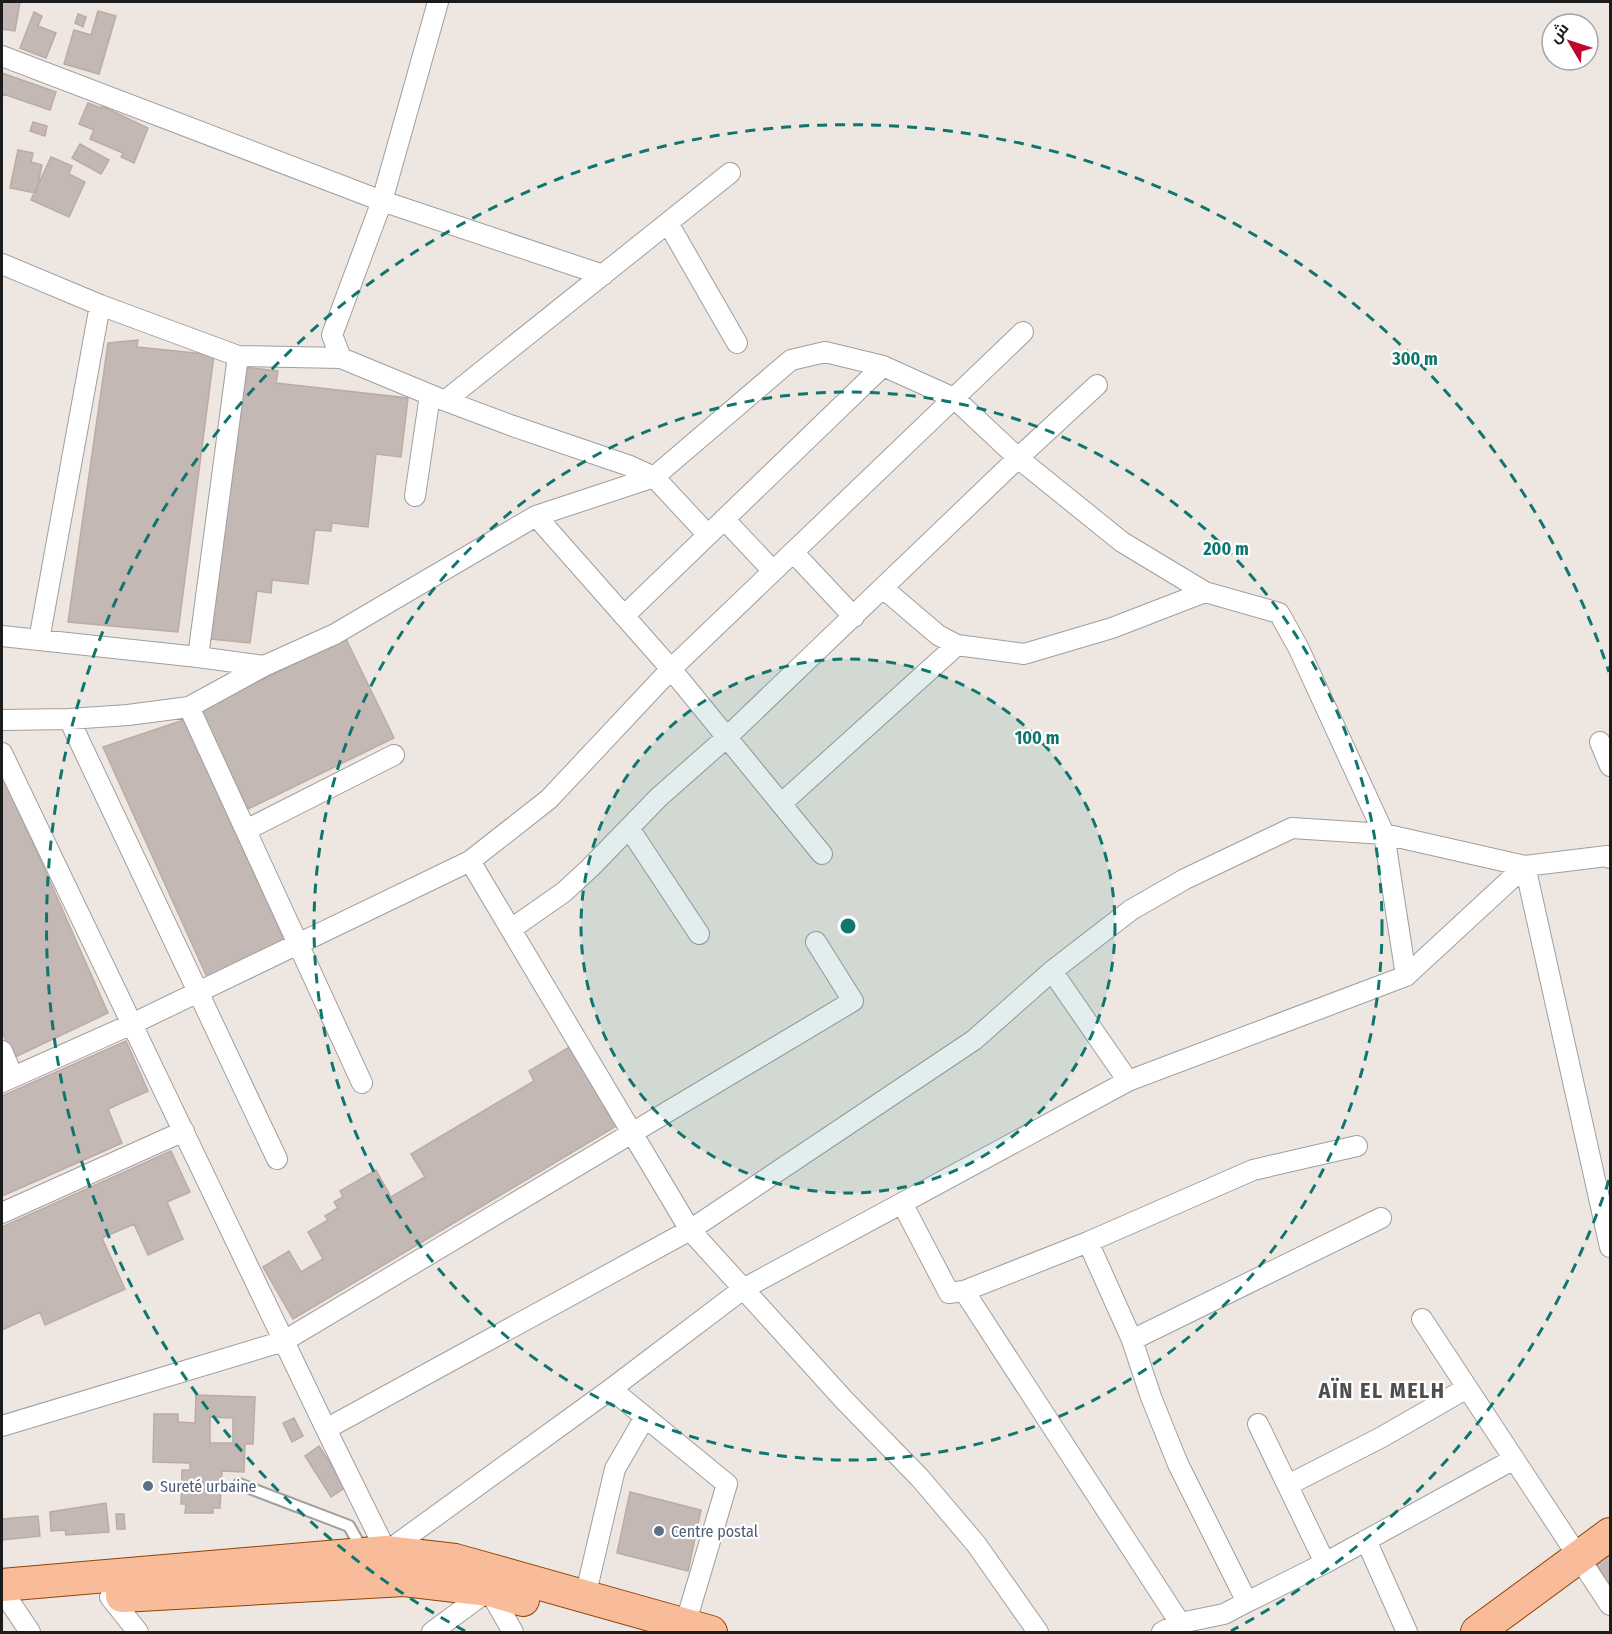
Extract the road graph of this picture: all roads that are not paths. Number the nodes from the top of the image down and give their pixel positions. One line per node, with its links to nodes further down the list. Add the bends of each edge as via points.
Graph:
1 (438, 2): 4 (street)
2 (2, 56): 4 (street)
3 (730, 173): 5 (street)
4 (382, 201): 7 (street); 12 (street, via 332,335)
5 (668, 223): 7 (street); 10 (street)
6 (2, 264): 8 (street)
7 (603, 275): 15 (street)
8 (100, 305): 11 (street); 30 (street)
9 (1023, 332): 16 (street)
10 (737, 343)
11 (238, 356): 12 (street); 32 (street)
12 (341, 358): 15 (street)
13 (883, 366): 16 (street); 18 (street, via 825,352 791,360); 21 (street)
14 (1097, 385): 17 (street)
15 (438, 397): 18 (street); 19 (street)
16 (954, 398): 17 (street); 23 (street)
17 (1018, 458): 25 (street); 26 (street, via 1122,543)
18 (654, 477): 20 (street); 22 (street)
19 (415, 496)
20 (536, 516): 27 (street); 33 (street, via 335,634)
21 (724, 519): 22 (street); 24 (street)
22 (708, 535): 27 (street)
23 (793, 552): 24 (street); 28 (street)
24 (773, 571): 34 (street)
25 (884, 589): 28 (street); 31 (street, via 938,635)
26 (1205, 592): 31 (street, via 1112,628 1024,654); 46 (street, via 1279,613)
27 (624, 616): 34 (street)
28 (854, 617): 38 (street)
29 (2, 636): 30 (street)
30 (39, 640): 32 (street)
31 (957, 645): 43 (street)
32 (198, 657): 33 (street)
33 (264, 666): 35 (street)
34 (671, 669): 38 (street); 48 (street, via 549,799)
35 (189, 707): 36 (street); 45 (street)
36 (69, 719): 37 (street); 57 (street)
37 (2, 720)
38 (727, 737): 43 (street); 44 (street)
39 (1600, 742): 42 (street)
40 (2, 753): 58 (street)
41 (394, 755): 45 (street)
42 (1611, 766)
43 (782, 803): 47 (street)
44 (629, 828): 51 (street, via 564,892); 52 (street)
45 (246, 830): 54 (street)
46 (1384, 834): 50 (street); 55 (street, via 1292,828 1185,879 1131,910); 56 (street)
47 (822, 854)
48 (470, 861): 51 (street); 54 (street)
49 (1609, 862): 50 (street)
50 (1525, 866): 56 (street); 72 (street)
51 (512, 930): 64 (street)
52 (699, 934)
53 (816, 942): 64 (street, via 853,1001)
54 (298, 944): 57 (street); 62 (street)
55 (1052, 971): 61 (street); 70 (street, via 974,1040)
56 (1406, 976): 61 (street)
57 (198, 992): 58 (street); 66 (street)
58 (132, 1023): 60 (street); 63 (street)
59 (2, 1051): 60 (street)
60 (7, 1080)
61 (1128, 1081): 67 (street)
62 (362, 1083)
63 (184, 1131): 68 (street); 77 (street)
64 (633, 1134): 70 (street); 77 (street)
65 (1357, 1146): 71 (street, via 1253,1170)
66 (277, 1159)
67 (902, 1203): 73 (street); 74 (street, via 949,1293)
68 (2, 1213)
69 (1381, 1218): 76 (street)
70 (690, 1230): 73 (street); 83 (street)
71 (1088, 1242): 74 (street); 76 (street)
72 (1611, 1247)
73 (742, 1289): 79 (street); 106 (street, via 920,1478 976,1544)
74 (964, 1291): 99 (street)
75 (1422, 1319): 78 (street)
76 (1132, 1340): 97 (street, via 1178,1464)
77 (284, 1341): 82 (street); 83 (street)
78 (1467, 1388): 84 (street); 86 (street)
79 (611, 1389): 80 (street); 89 (street)
80 (645, 1417): 96 (street, via 615,1469); 100 (street, via 727,1484)
81 (1258, 1424): 86 (street)
82 (2, 1426)
83 (326, 1429): 89 (street)
84 (1514, 1458): 88 (street); 90 (street)
85 (239, 1484): 89 (lane, via 349,1526)
86 (1288, 1485): 91 (street)
87 (1611, 1534): 90 (main road)
88 (1366, 1540): 91 (street); 108 (street)
89 (375, 1553): 92 (street); 94 (main road); 96 (main road, via 455,1560)
90 (1580, 1558): 98 (street); 109 (main road)
91 (1325, 1563): 97 (street)
92 (404, 1580): 93 (main road); 95 (main road)
93 (489, 1590): 103 (street); 104 (street); 105 (main road)
94 (6, 1594): 95 (main road); 101 (street)
95 (110, 1597): 102 (street)
96 (585, 1597): 100 (main road)
97 (1247, 1602): 99 (street, via 1224,1614)
98 (1611, 1605)
99 (1180, 1623): 107 (street)
100 (698, 1629)
101 (30, 1632)
102 (138, 1632)
103 (432, 1632)
104 (513, 1632)
105 (631, 1632)
106 (1038, 1632)
107 (1162, 1632)
108 (1407, 1632)
109 (1477, 1632)

